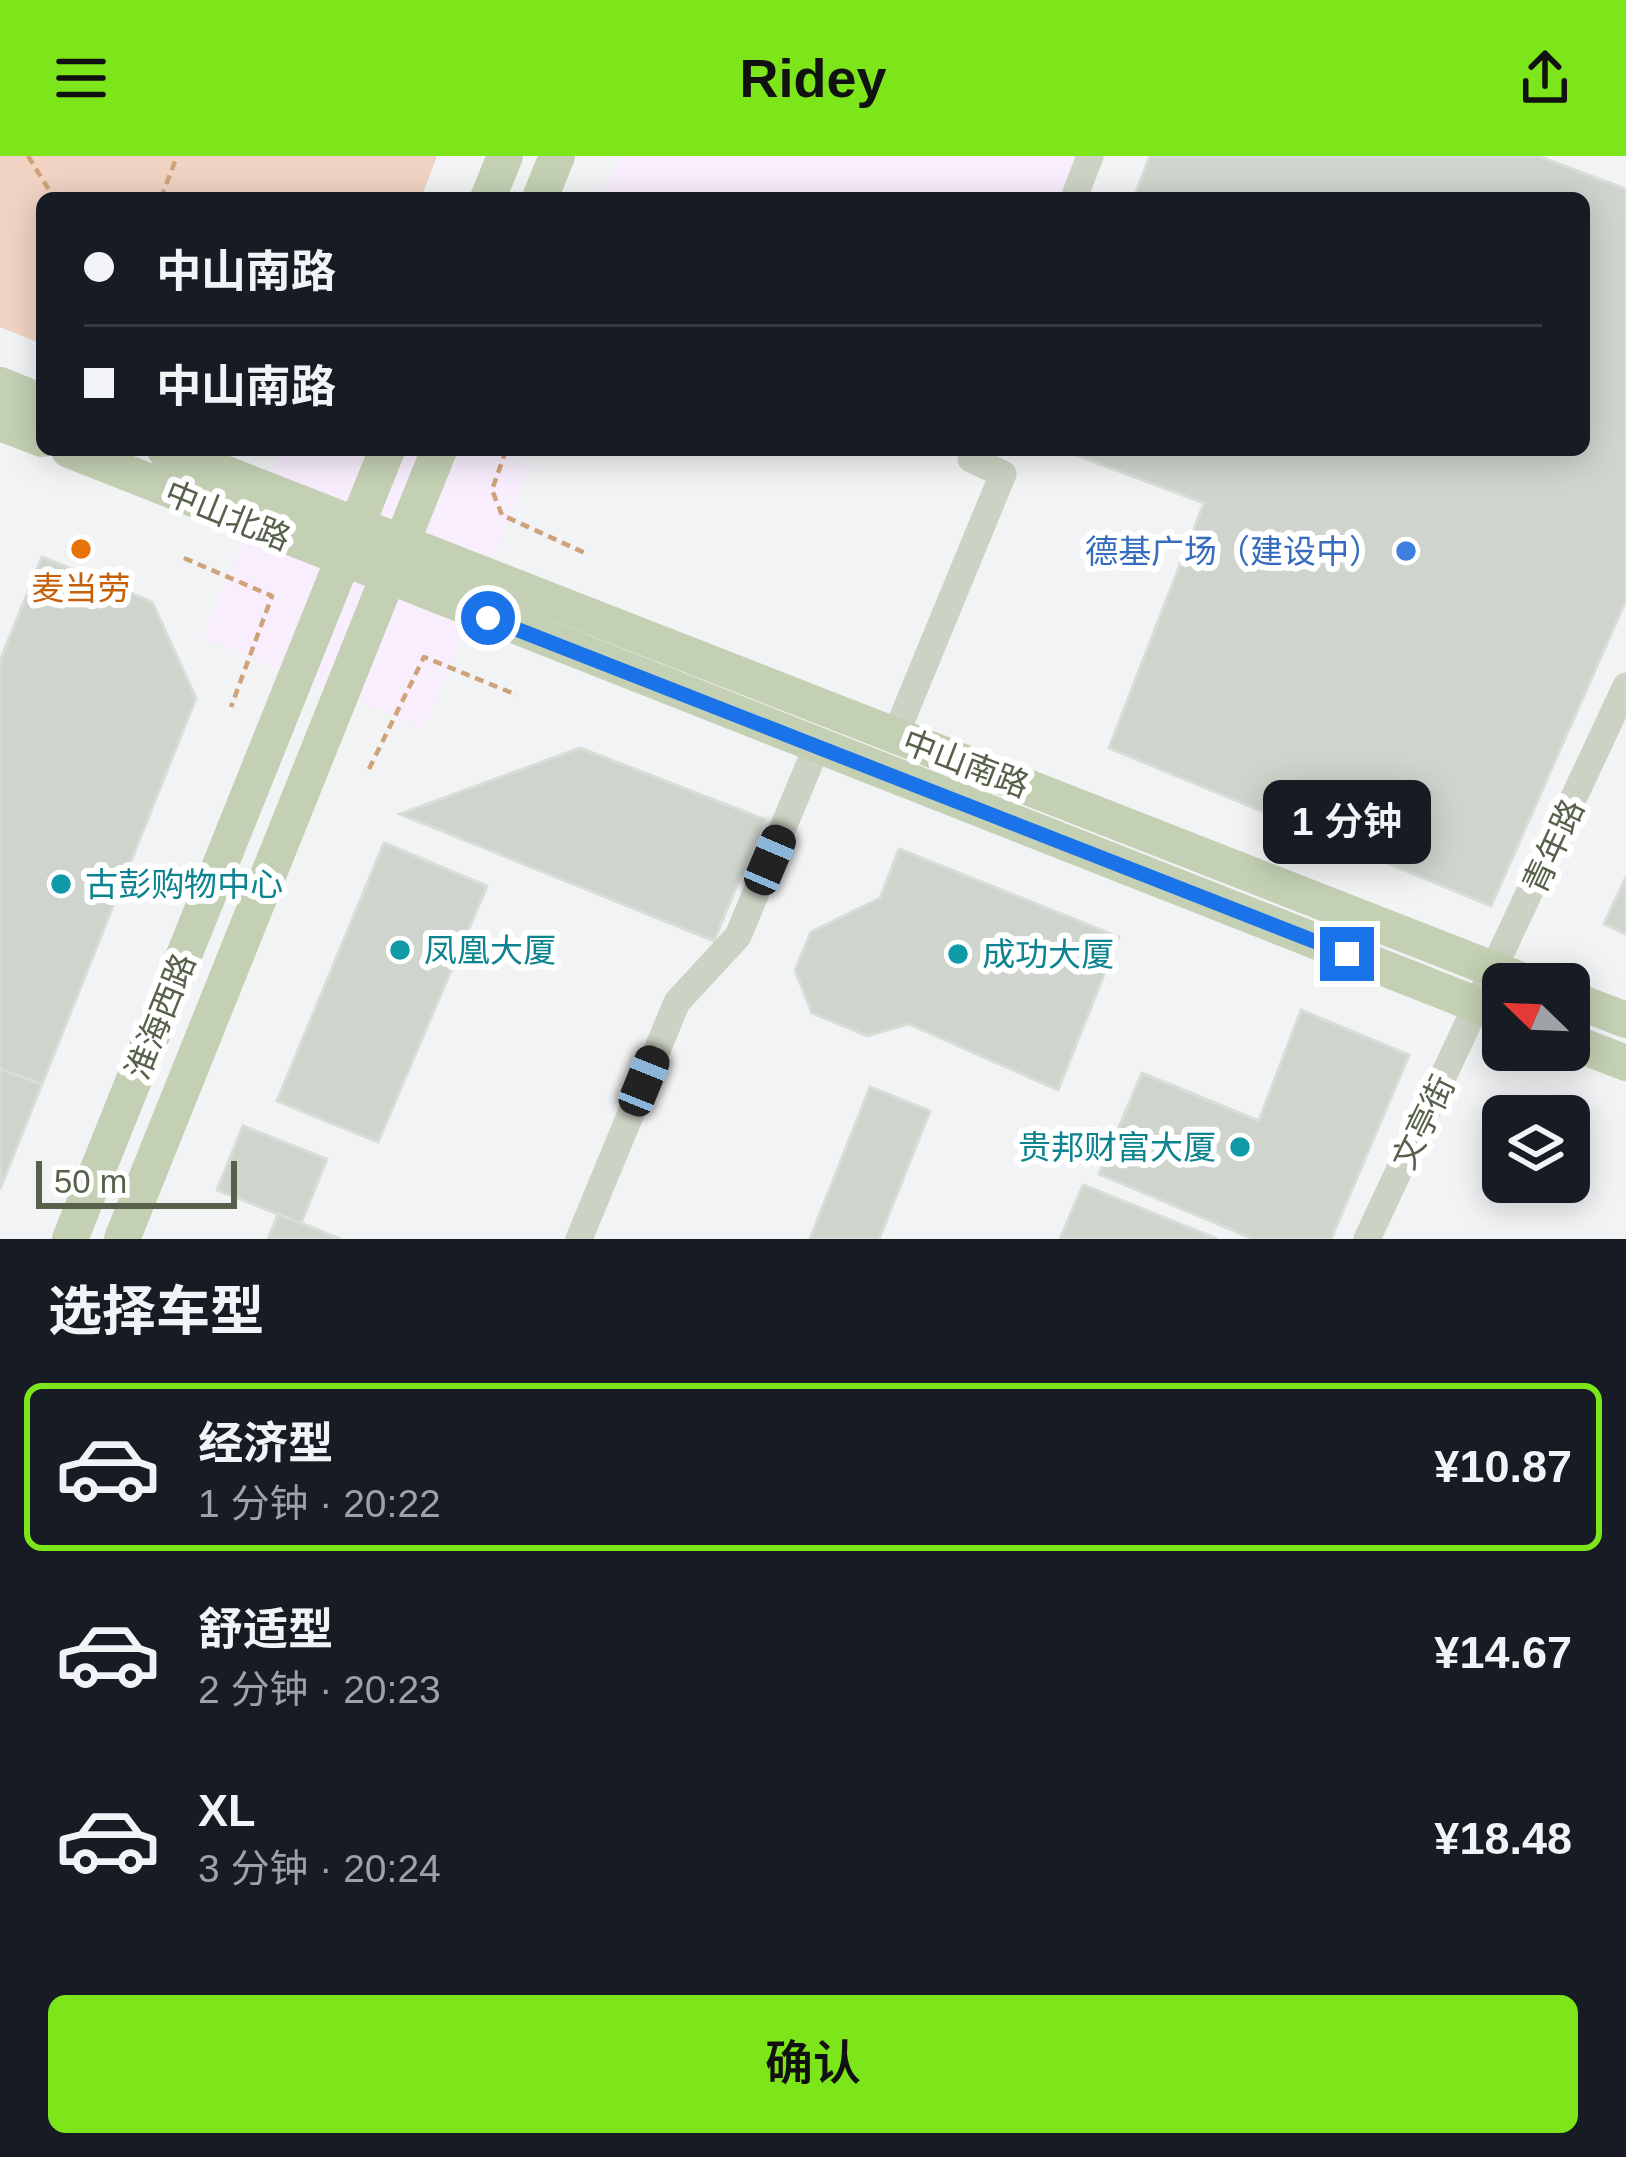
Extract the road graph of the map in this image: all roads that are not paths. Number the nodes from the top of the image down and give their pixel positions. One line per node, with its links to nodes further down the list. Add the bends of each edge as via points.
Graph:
1 (505, 156): 4 (main road)
2 (557, 156): 5 (main road)
3 (1090, 156): 6 (street)
4 (490, 192)
5 (542, 192)
6 (1076, 192)
7 (0, 385): 8 (main road)
8 (36, 399)
9 (0, 423): 10 (main road)
10 (36, 437)
11 (84, 456): 18 (main road, 中山北路)
12 (180, 456): 16 (main road, 中山北路)
13 (385, 456): 16 (main road, 淮海西路)
14 (437, 456): 17 (main road, 淮海西路)
15 (970, 456): 21 (street, via 1004,474)
16 (357, 525): 17 (main road, 中山北路); 18 (main road, 淮海西路)
17 (401, 543): 19 (main road, 淮海西路); 21 (main road, 中山南路)
18 (343, 561): 19 (main road, 中山北路); 31 (main road, 淮海西路)
19 (387, 578): 22 (main road, 中山南路); 32 (main road, 淮海西路)
20 (1626, 686): 23 (street, 青年路)
21 (895, 736): 24 (main road, 中山南路)
22 (818, 746): 25 (main road, 中山南路); 33 (street, via 738,936 677,1002)
23 (1500, 963)
24 (1482, 966)
25 (1482, 1006)
26 (1590, 1006): 27 (main road)
27 (1626, 1020)
28 (1482, 1027): 34 (street, 文亭街)
29 (1590, 1049): 30 (main road)
30 (1626, 1063)
31 (70, 1239)
32 (122, 1239)
33 (579, 1239)
34 (1367, 1239)

